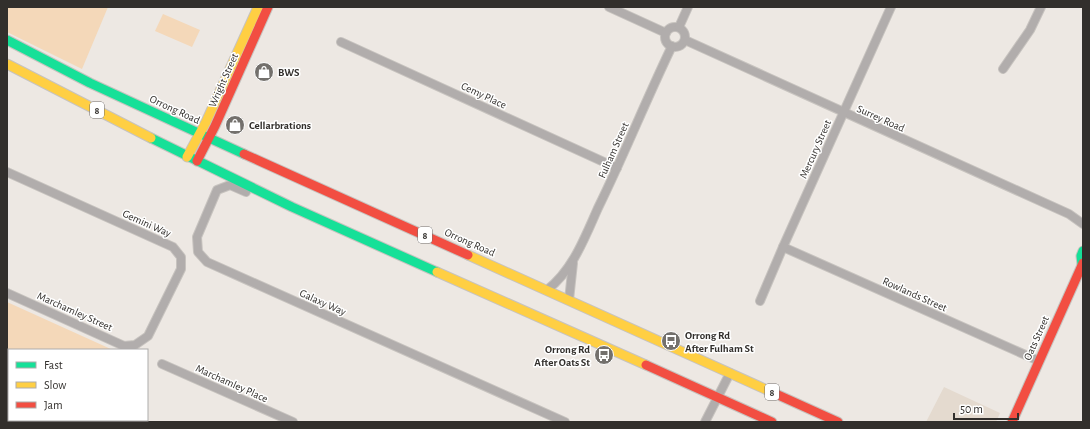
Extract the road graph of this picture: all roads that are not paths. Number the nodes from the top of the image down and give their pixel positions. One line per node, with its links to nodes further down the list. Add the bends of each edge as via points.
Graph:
1 (258, 7): 16 (main road, Wright Street)
2 (268, 7): 17 (main road, Wright Street)
3 (609, 7): 8 (street)
4 (688, 7): 7 (street)
5 (891, 7): 15 (street, Mercury Street)
6 (1042, 7): 14 (street, via 1030,30)
7 (679, 27): 8 (street, via 672,27); 10 (street, via 685,33)
8 (666, 33): 12 (street, via 666,42)
9 (7, 40): 16 (main road, Orrong Road / 8, via 90,83)
10 (685, 40): 12 (street, via 678,47); 15 (street, Surrey Road)
11 (341, 42): 20 (street, Cemy Place)
12 (672, 46): 20 (street, Fulham Street)
13 (7, 64): 18 (main road, 8)
14 (1003, 69)
15 (843, 113): 23 (street, Surrey Road); 26 (street, Mercury Street)
16 (200, 134): 17 (main road, Orrong Road / 8); 18 (main road, Wright Street)
17 (209, 138): 19 (main road, Wright Street); 30 (main road, Orrong Road / 8)
18 (187, 157): 19 (main road, 8)
19 (197, 161): 22 (main road, 8)
20 (618, 168): 28 (street, Fulham Street)
21 (7, 172): 34 (street, Gemini Way, via 173,247 181,257 181,269 148,336)
22 (281, 201): 38 (main road, 8); 40 (street, Galaxy Way, via 263,200 230,185 217,190 197,237 198,252 207,262)
23 (1069, 214): 24 (street, Surrey Road); 25 (street, Surrey Road)
24 (1083, 216)
25 (1083, 224)
26 (783, 247): 33 (street, Mercury Street); 35 (street, Rowlands Street)
27 (1083, 251): 29 (main road, Oats Street)
28 (573, 262): 30 (street, Fulham Street); 32 (street, Fulham Street)
29 (1082, 263): 35 (main road, Oats Street)
30 (547, 290): 32 (main road, Orrong Road / 8)
31 (7, 293): 34 (street, Marchamley Street, via 124,346)
32 (568, 300): 37 (main road, Orrong Road / 8)
33 (760, 301)
34 (135, 345)
35 (1039, 361): 44 (main road, Oats Street)
36 (162, 364): 39 (street, Marchamley Place)
37 (730, 373): 38 (street); 43 (main road, Orrong Road / 8)
38 (716, 398): 41 (street); 42 (main road, 8)
39 (293, 422)
40 (565, 422)
41 (705, 422)
42 (772, 422)
43 (838, 422)
44 (1012, 422)

